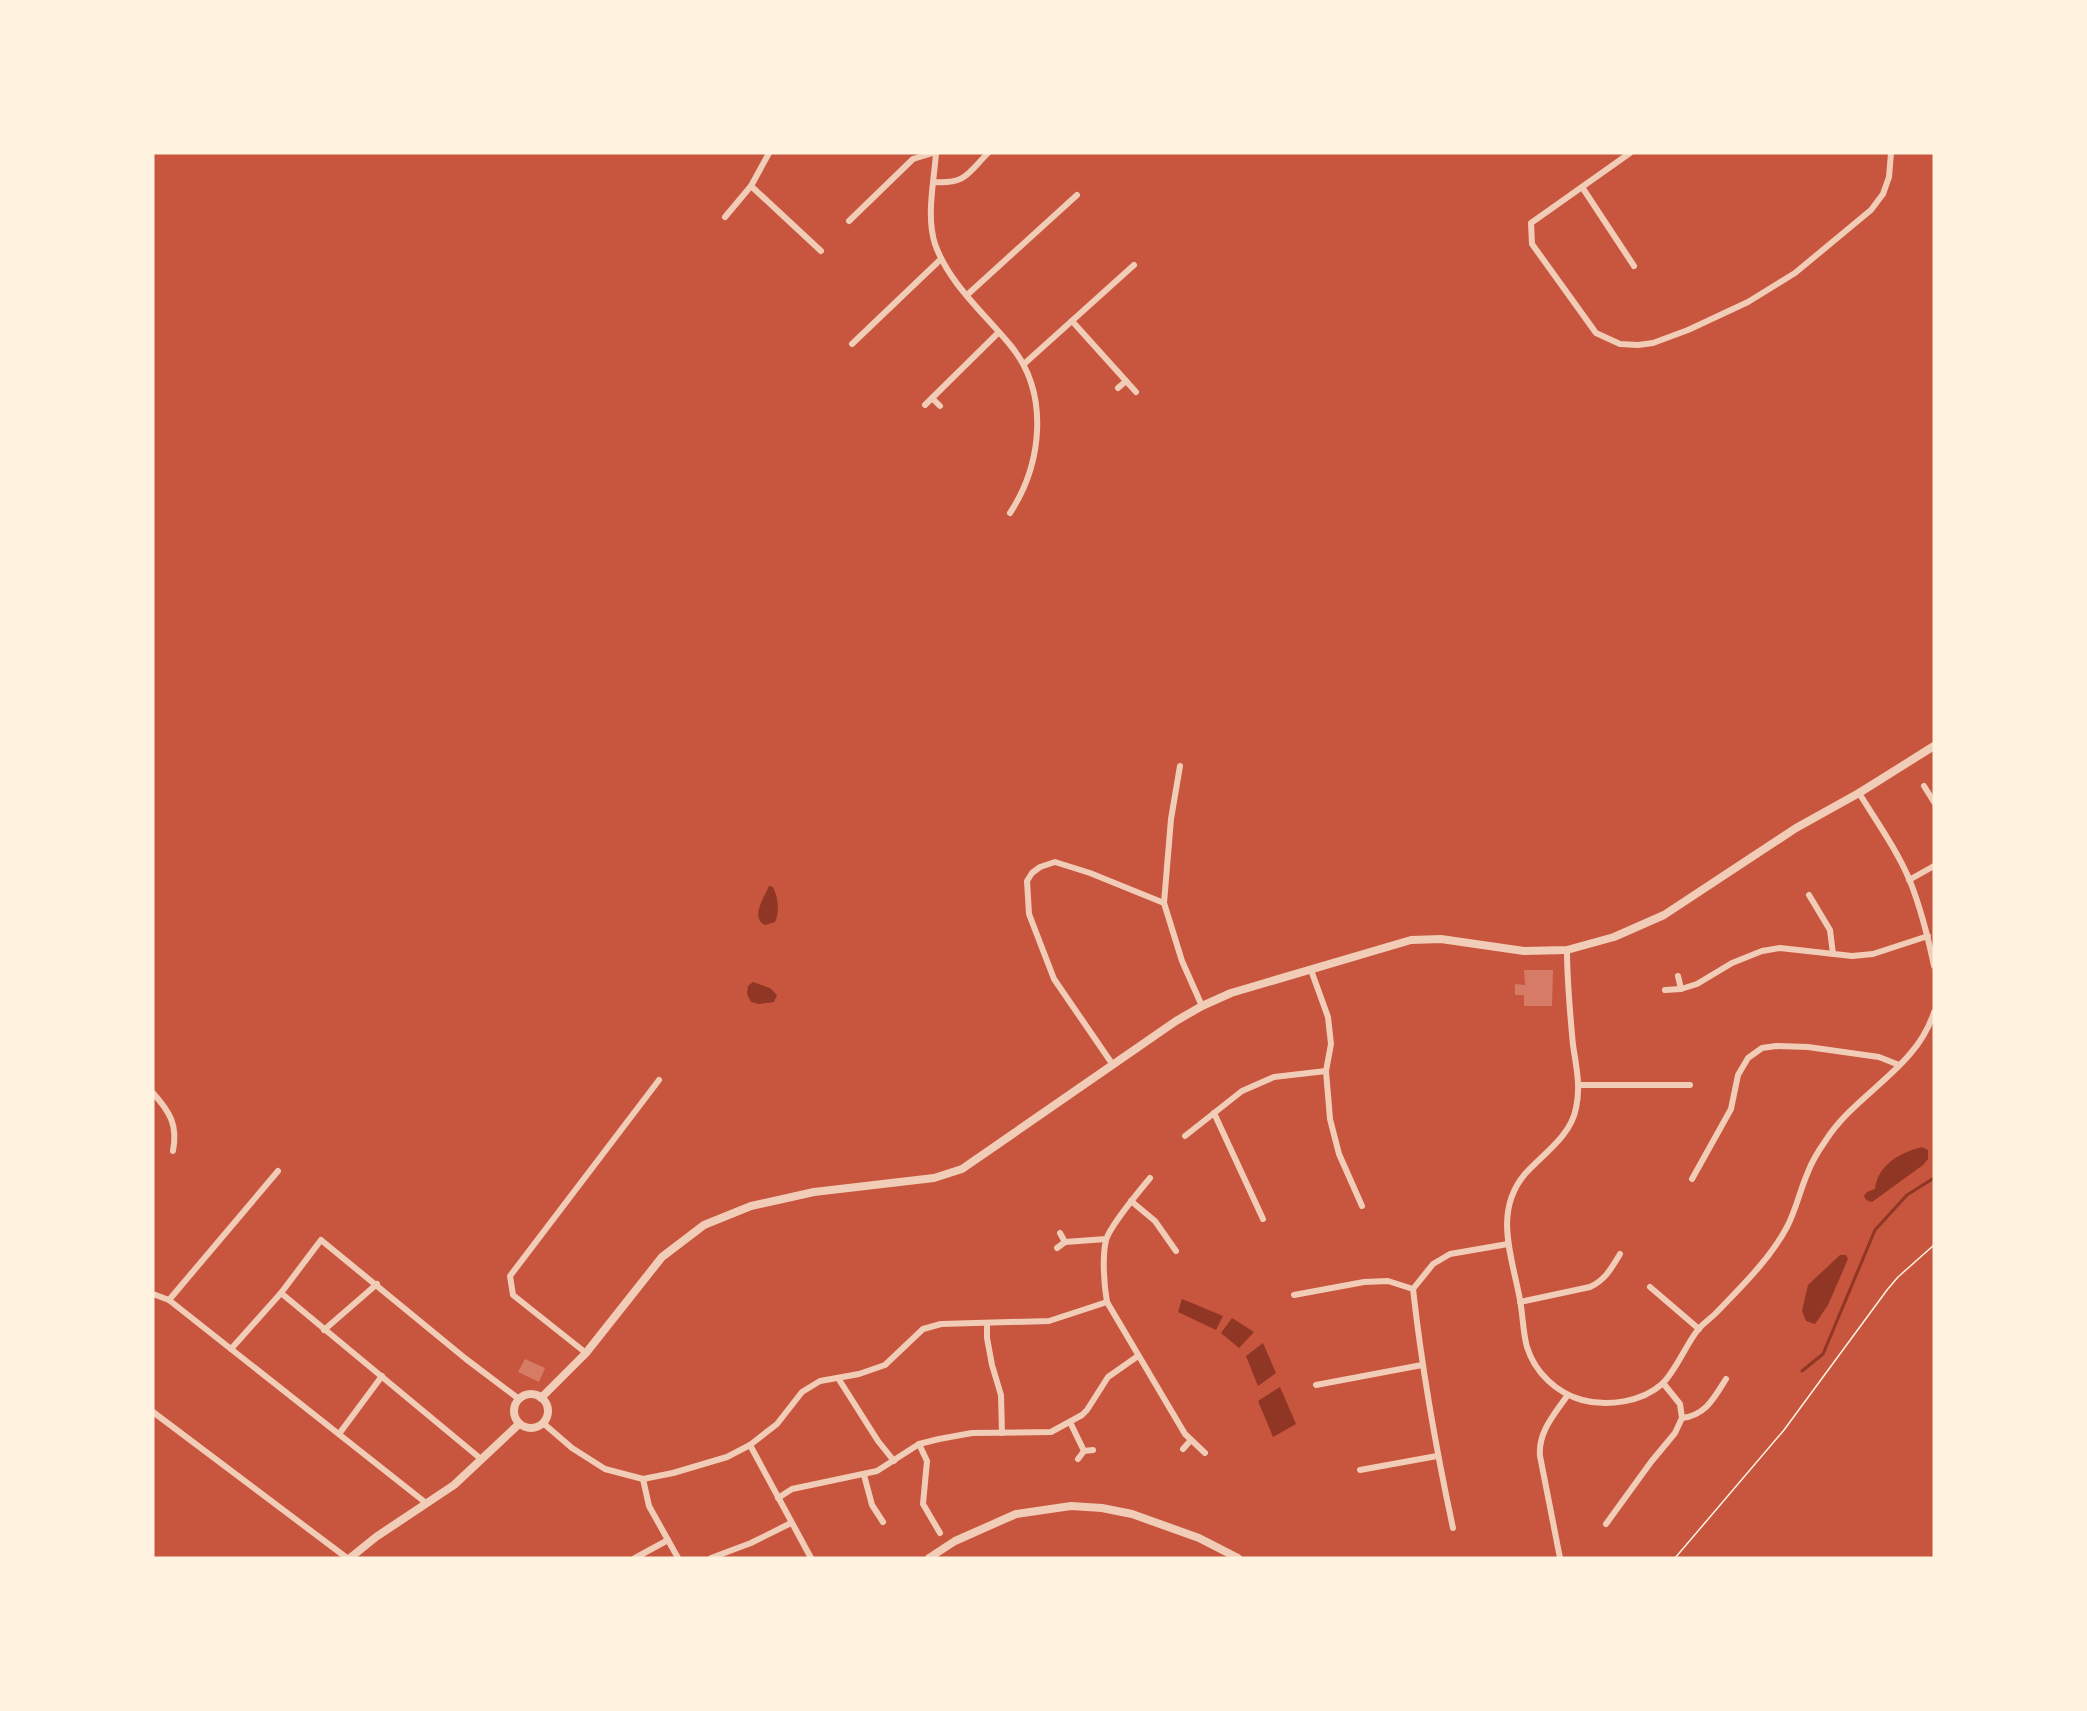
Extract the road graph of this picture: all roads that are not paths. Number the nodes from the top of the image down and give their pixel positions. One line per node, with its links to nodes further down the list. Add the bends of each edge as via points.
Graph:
1 (769, 153): 7 (street)
2 (935, 153): 6 (street); 11 (street, via 913,159)
3 (988, 153): 6 (street, via 962,179)
4 (1630, 153): 8 (street)
5 (1891, 153): 8 (street, via 1889,177 1871,210 1795,273 1748,302 1688,330 1638,345 1620,344 1596,333 1532,244 1531,223)
6 (934, 182): 15 (street, via 931,227)
7 (751, 186): 12 (street); 14 (street)
8 (1582, 187): 17 (street)
9 (1077, 195): 18 (street)
10 (856, 203): 11 (street)
11 (861, 209): 13 (street)
12 (725, 217)
13 (849, 221)
14 (821, 251)
15 (941, 259): 18 (street); 21 (street)
16 (1134, 265): 19 (street)
17 (1634, 266)
18 (967, 295): 20 (street)
19 (1072, 321): 22 (street); 23 (street)
20 (998, 333): 22 (street); 26 (street)
21 (852, 344)
22 (1024, 364): 29 (street, via 1033,390 1037,433 1028,480)
23 (1126, 381): 24 (street); 25 (street)
24 (1118, 388)
25 (1136, 392)
26 (932, 398): 27 (street); 28 (street)
27 (925, 405)
28 (940, 406)
29 (1010, 513)
30 (1934, 746): 33 (street)
31 (1180, 766): 39 (street)
32 (1924, 786): 34 (street)
33 (1859, 793): 37 (street); 41 (street, via 1796,828 1664,915 1614,937)
34 (1932, 794): 35 (street)
35 (1934, 802)
36 (1934, 866): 37 (street)
37 (1910, 880): 40 (street)
38 (1809, 895): 42 (street, via 1830,930)
39 (1164, 903): 48 (street, via 1182,961); 50 (street, via 1055,862 1040,867 1027,881 1029,914 1054,979)
40 (1928, 936): 42 (street, via 1873,954); 43 (street)
41 (1567, 950): 44 (street, via 1524,951 1441,939 1411,940); 54 (street)
42 (1833, 954): 46 (street, via 1780,948 1762,951)
43 (1934, 966)
44 (1311, 970): 48 (street, via 1231,993); 52 (street, via 1328,1017 1331,1044)
45 (1678, 976): 46 (street)
46 (1681, 989): 47 (street)
47 (1665, 990)
48 (1202, 1006): 50 (street)
49 (1934, 1012): 51 (street, via 1914,1052)
50 (1113, 1065): 86 (street, via 962,1169 934,1178 804,1194 751,1206 704,1225 662,1257)
51 (1899, 1065): 62 (street, via 1879,1057 1808,1047 1762,1048 1748,1058 1738,1075 1731,1109); 83 (street, via 1827,1138 1809,1170 1787,1227 1765,1259)
52 (1326, 1071): 57 (street, via 1274,1077 1242,1091); 64 (street, via 1330,1119 1339,1154)
53 (659, 1080): 86 (street, via 510,1276 513,1295)
54 (1579, 1085): 55 (street); 69 (street, via 1577,1107 1569,1127 1511,1195 1506,1215)
55 (1690, 1085)
56 (153, 1093): 59 (street, via 166,1108 176,1134)
57 (1214, 1113): 58 (street); 65 (street)
58 (1185, 1136)
59 (173, 1151)
60 (278, 1171): 79 (street)
61 (1150, 1178): 63 (street)
62 (1692, 1179)
63 (1131, 1201): 67 (street); 71 (street, via 1155,1221)
64 (1362, 1206)
65 (1263, 1219)
66 (1060, 1233): 68 (street)
67 (1106, 1239): 68 (street); 80 (street)
68 (1065, 1242): 70 (street)
69 (1508, 1244): 75 (street, via 1450,1254 1433,1264); 81 (street)
70 (1057, 1248)
71 (1176, 1251)
72 (1620, 1254): 81 (street, via 1608,1274 1590,1287)
73 (376, 1284): 76 (street, via 321,1240); 84 (street); 96 (street)
74 (1650, 1287): 83 (street)
75 (1413, 1288): 78 (street, via 1388,1281 1364,1282); 88 (street)
76 (281, 1293): 84 (street); 85 (street, via 272,1298)
77 (153, 1294): 79 (street)
78 (1294, 1295)
79 (169, 1300): 85 (street)
80 (1107, 1302): 82 (street, via 1049,1321); 87 (street)
81 (1520, 1302): 94 (street, via 1533,1361 1541,1374)
82 (987, 1324): 90 (street, via 941,1324 923,1329 885,1365); 102 (street, via 992,1365 1001,1395)
83 (1699, 1329): 92 (street)
84 (324, 1330): 89 (street)
85 (231, 1349): 103 (street)
86 (586, 1353): 95 (street)
87 (1138, 1356): 99 (street, via 1108,1377 1087,1410); 104 (street)
88 (1422, 1365): 93 (street); 111 (street)
89 (382, 1376): 103 (street); 112 (street)
90 (838, 1378): 106 (street, via 820,1380 802,1392 777,1424); 114 (street)
91 (1726, 1379): 98 (street, via 1708,1406)
92 (1663, 1383): 94 (street, via 1620,1402 1589,1402); 98 (street, via 1680,1404)
93 (1316, 1385)
94 (1567, 1396): 133 (street, via 1539,1443)
95 (541, 1398): 96 (street, via 532,1394); 100 (street, via 547,1408)
96 (519, 1399): 101 (street, via 514,1414)
97 (153, 1412): 126 (street)
98 (1682, 1418): 122 (street, via 1675,1433)
99 (1070, 1422): 102 (street, via 1051,1432); 109 (street)
100 (543, 1423): 101 (street, via 530,1428); 117 (street, via 605,1469)
101 (519, 1424): 112 (street)
102 (1002, 1433): 105 (street, via 972,1433)
103 (339, 1434): 119 (street)
104 (1191, 1440): 107 (street); 110 (street)
105 (919, 1444): 114 (street); 124 (street, via 927,1461 923,1504)
106 (750, 1445): 117 (street, via 727,1457); 118 (street)
107 (1183, 1449)
108 (1093, 1450): 109 (street)
109 (1084, 1451): 113 (street)
110 (1205, 1453)
111 (1437, 1456): 115 (street); 123 (street)
112 (481, 1459): 119 (street, via 454,1485)
113 (1078, 1459)
114 (894, 1461): 116 (street)
115 (1360, 1470)
116 (864, 1475): 118 (street, via 807,1485); 120 (street, via 872,1505)
117 (642, 1479): 125 (street, via 649,1506)
118 (777, 1498): 121 (street)
119 (426, 1503): 126 (street)
120 (883, 1522)
121 (791, 1523): 129 (street); 130 (street)
122 (1606, 1524)
123 (1453, 1528)
124 (940, 1533)
125 (668, 1540): 127 (street); 128 (street)
126 (349, 1558)
127 (635, 1558)
128 (678, 1558)
129 (711, 1558)
130 (812, 1558)
131 (929, 1558): 132 (street, via 955,1541 1016,1514 1071,1506 1132,1514 1198,1538)
132 (1238, 1558)
133 (1560, 1558)

